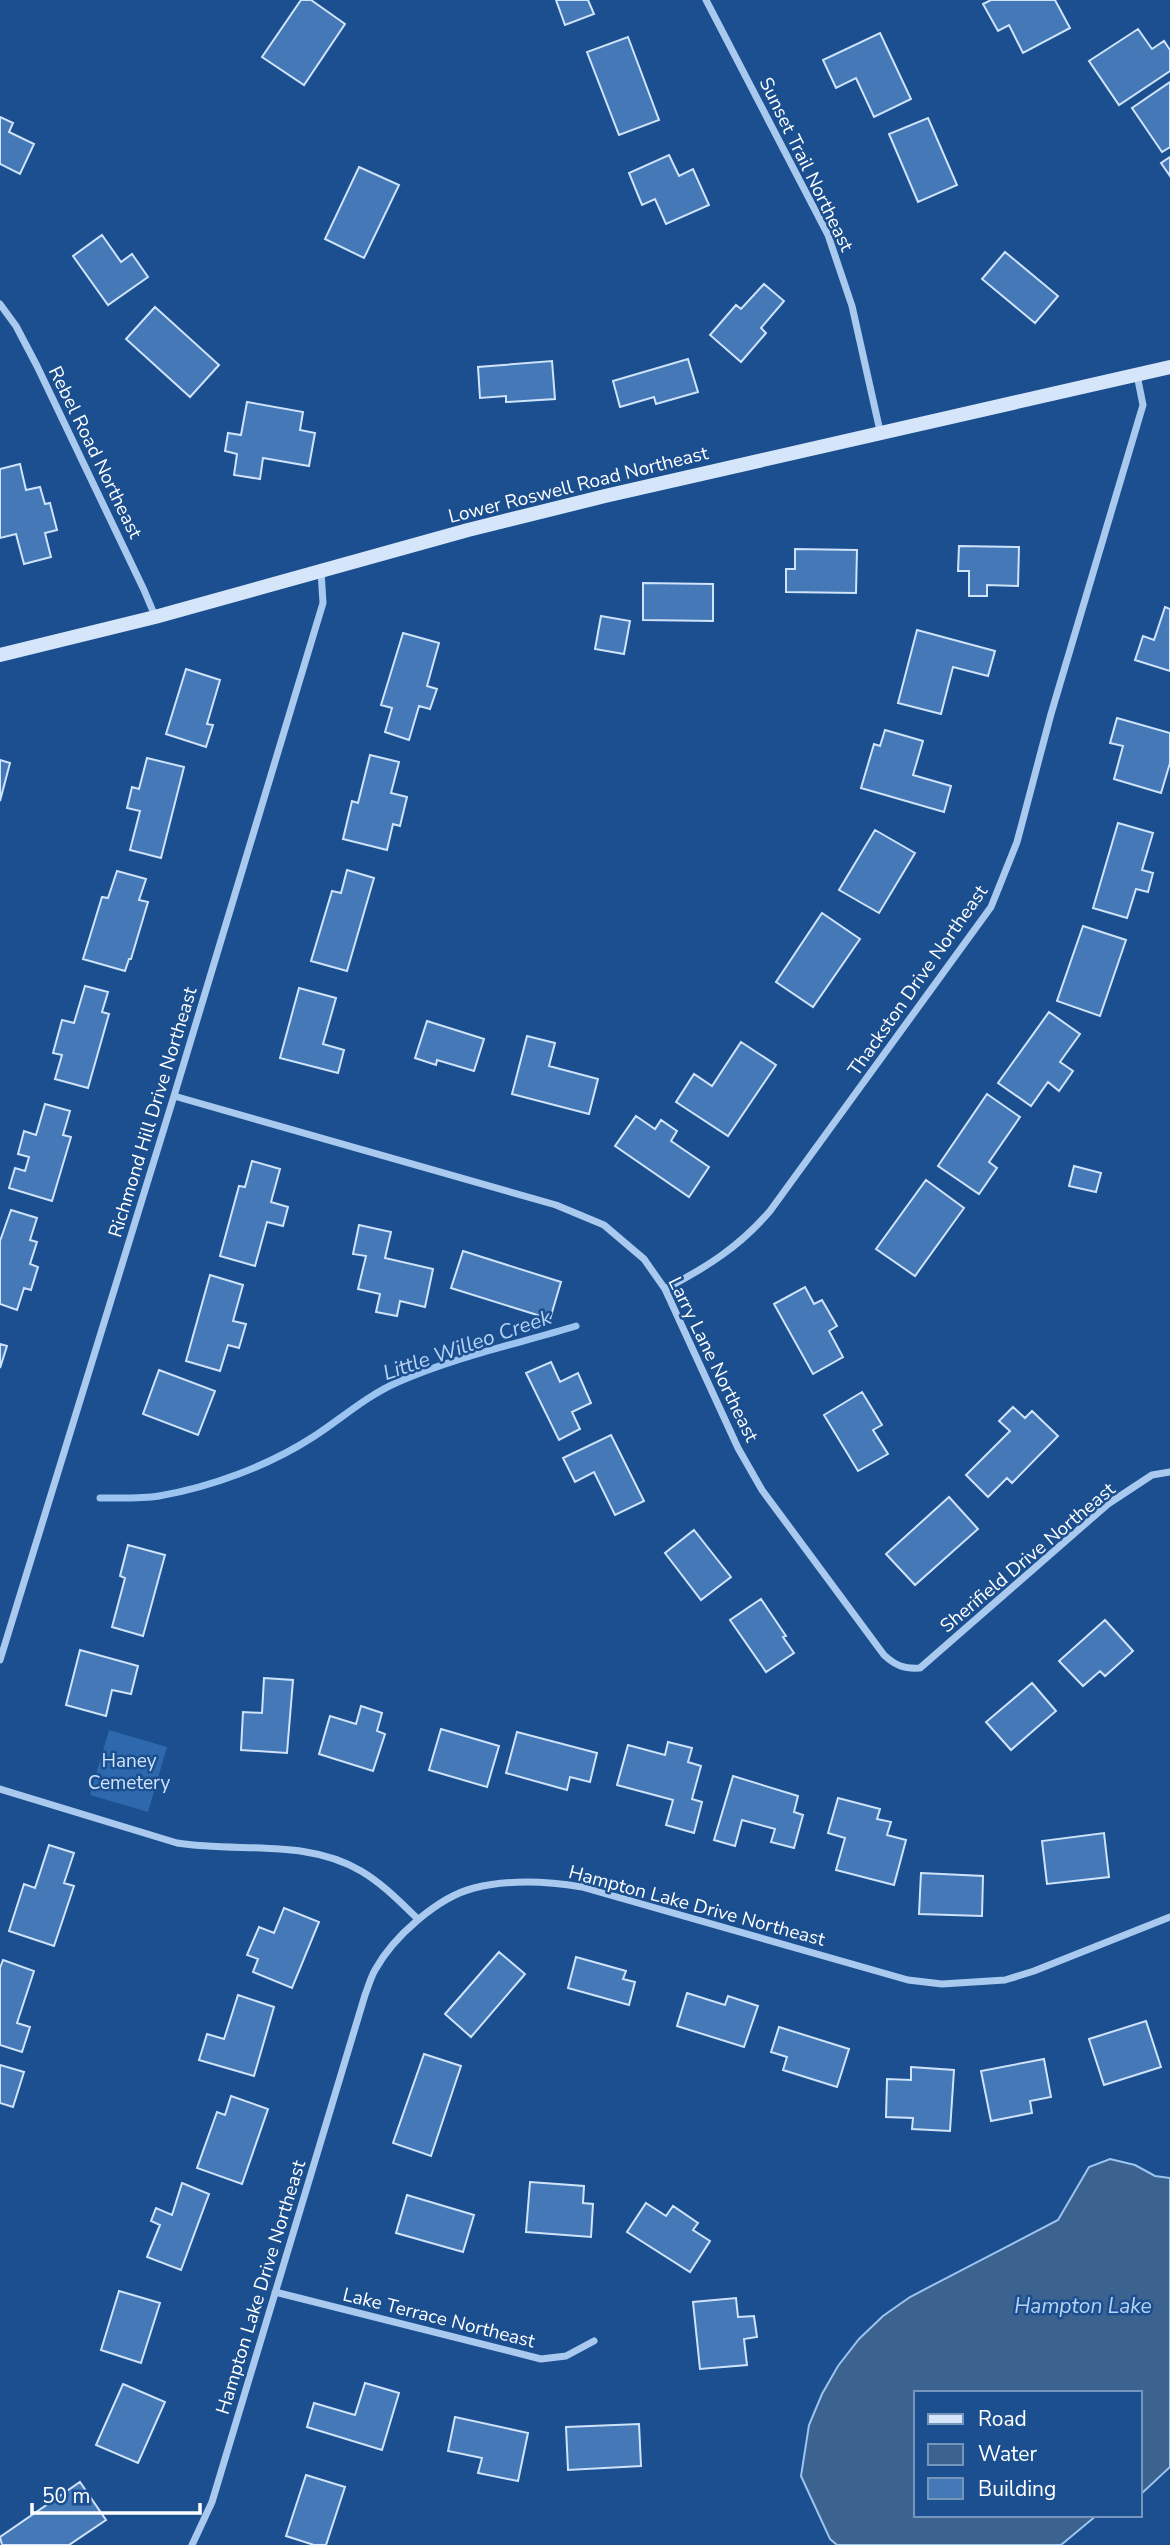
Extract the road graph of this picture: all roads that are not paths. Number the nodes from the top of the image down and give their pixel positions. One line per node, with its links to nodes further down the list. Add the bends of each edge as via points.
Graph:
1 (706, 0): 5 (street, Sunset Trail Northeast, via 828,235 852,306)
2 (0, 304): 7 (street, Rebel Road Northeast, via 37,366)
3 (1170, 367): 4 (street, Lower Roswell Road Northeast)
4 (1137, 375): 5 (street, Lower Roswell Road Northeast); 10 (street, Thackston Drive Northeast, via 1143,405 1017,842 991,907 770,1211 722,1256)
5 (880, 431): 6 (street, Lower Roswell Road Northeast, via 468,530)
6 (321, 571): 7 (street, Lower Roswell Road Northeast); 9 (street, Richmond Hill Drive Northeast, via 323,603)
7 (155, 617): 8 (street, Lower Roswell Road Northeast)
8 (0, 655)
9 (174, 1096): 10 (street, Larry Lane Northeast, via 581,1214 619,1236 644,1259); 12 (street, Richmond Hill Drive Northeast)
10 (665, 1289): 13 (street, Larry Lane Northeast, via 762,1490 884,1656)
11 (1170, 1472): 13 (street, Sherifield Drive Northeast, via 1152,1475 1108,1504 929,1661 920,1668)
12 (0, 1660)
13 (906, 1669)
14 (0, 1789): 16 (street, via 177,1843 278,1849 338,1860 382,1885)
15 (1170, 1917): 16 (street, Hampton Lake Drive Northeast, via 1034,1971 977,1984 908,1980 547,1881 472,1888)
16 (418, 1919): 17 (street, Hampton Lake Drive Northeast, via 376,1969 365,1995)
17 (275, 2292): 18 (street, Lake Terrace Northeast, via 541,2359 566,2356); 19 (street, Hampton Lake Drive Northeast, via 212,2502)
18 (594, 2341)
19 (192, 2545)

